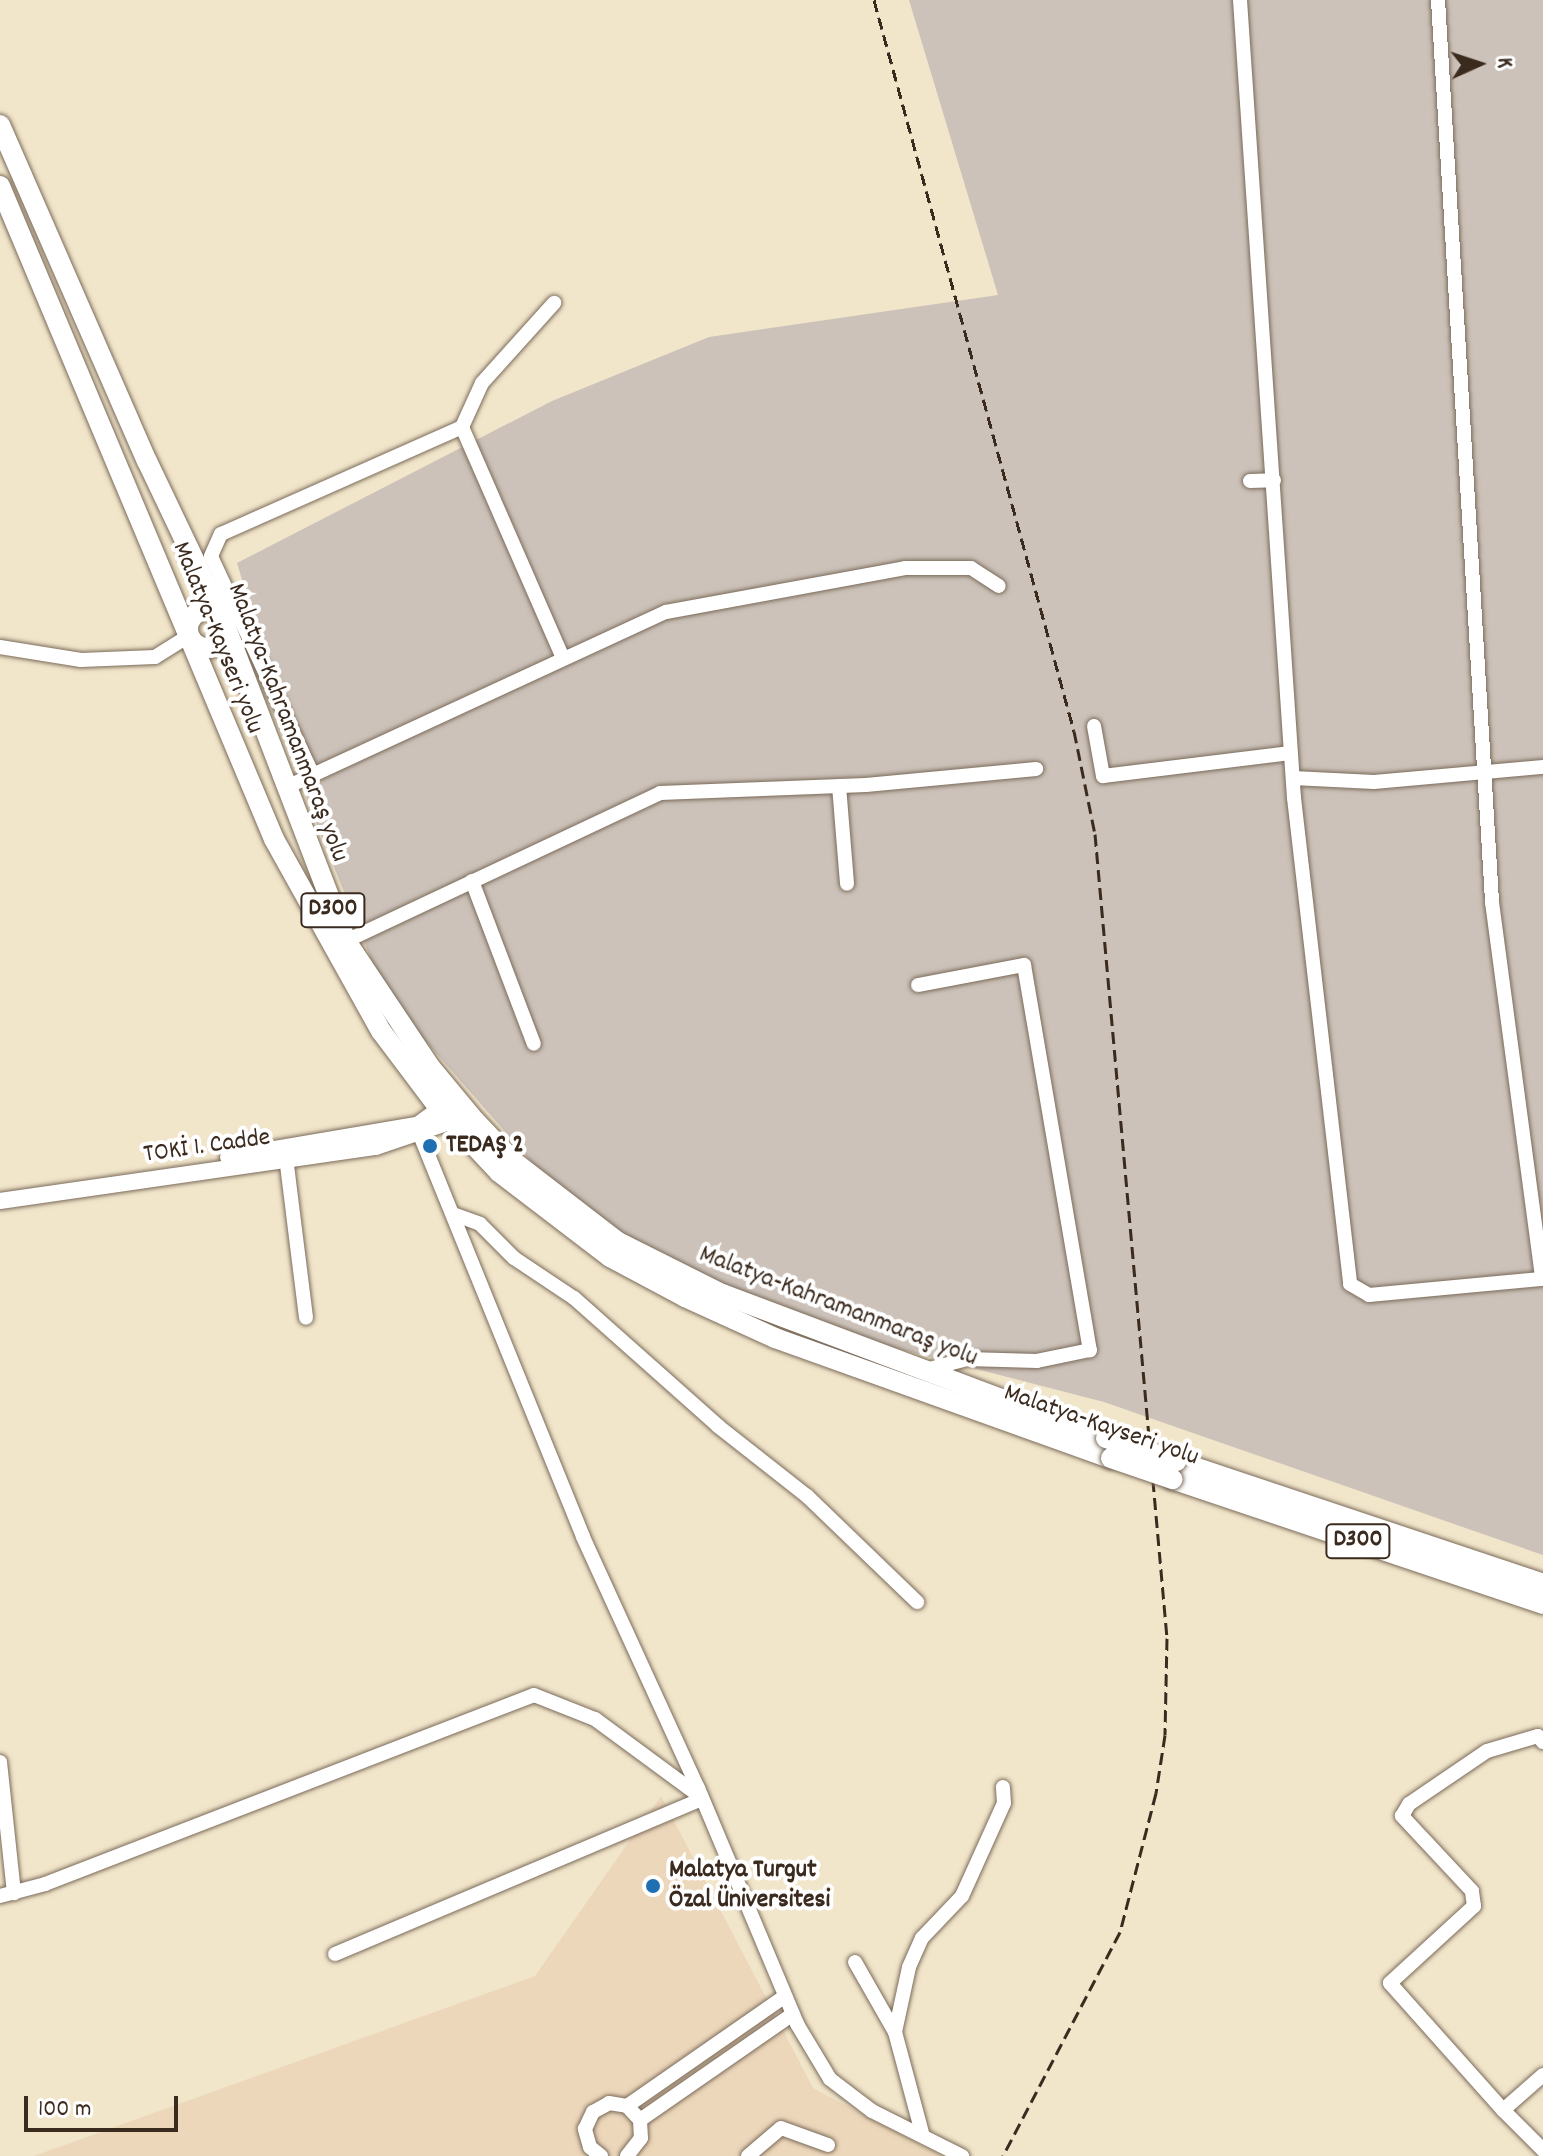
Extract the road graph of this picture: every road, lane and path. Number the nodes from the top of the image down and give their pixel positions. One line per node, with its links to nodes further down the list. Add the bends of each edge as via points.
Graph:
1 (1240, 0): 7 (street)
2 (1438, 0): 18 (street)
3 (0, 125): 10 (highway, Malatya-Kahramanmaraş yolu / D300)
4 (0, 186): 11 (highway, Malatya-Kayseri yolu / D300)
5 (554, 303): 6 (street, via 482,383)
6 (462, 427): 13 (street); 19 (street, via 221,534 211,556)
7 (1274, 480): 8 (street); 15 (street)
8 (1250, 481)
9 (999, 586): 13 (street, via 971,568 905,568 856,575 666,612)
10 (223, 620): 11 (highway, via 208,610 196,613); 21 (highway, Malatya-Kahramanmaraş yolu / D300)
11 (189, 636): 12 (street, via 155,657 81,660); 28 (highway, Malatya-Kayseri yolu / D300, via 281,852 381,1031)
12 (0, 647)
13 (562, 656): 19 (street, via 396,740)
14 (1094, 726): 15 (street, via 1103,776)
15 (1291, 753): 20 (street)
16 (1543, 767): 18 (street)
17 (1036, 769): 22 (street)
18 (1483, 771): 20 (street, via 1374,782); 34 (street, via 1492,902)
19 (312, 773): 21 (street)
20 (1293, 778): 34 (street, via 1309,961 1350,1284 1369,1295)
21 (289, 786): 25 (highway, Malatya-Kahramanmaraş yolu / D300)
22 (839, 786): 23 (street, via 660,793); 24 (street)
23 (472, 881): 25 (street); 27 (street)
24 (847, 884)
25 (346, 941): 36 (highway, Malatya-Kahramanmaraş yolu / D300, via 430,1067 475,1121 514,1162 618,1242 722,1294)
26 (918, 985): 36 (street, via 1024,965 1090,1350 1037,1361 967,1359)
27 (534, 1044)
28 (445, 1114): 29 (main road, TOKİ 1. Cadde); 37 (highway, Malatya-Kayseri yolu / D300, bridge, via 499,1172 610,1257 685,1297 775,1338 1111,1458)
29 (418, 1130): 30 (main road, TOKİ 1. Cadde); 33 (street)
30 (286, 1154): 31 (main road, TOKİ 1. Cadde); 32 (main road, TOKİ 1. Cadde); 35 (street)
31 (0, 1192)
32 (0, 1201)
33 (453, 1214): 39 (street, via 480,1224 514,1258 574,1298 718,1426 807,1496); 44 (street, via 583,1537)
34 (1543, 1279)
35 (306, 1318)
36 (923, 1370): 37 (highway, Malatya-Kahramanmaraş yolu / D300, bridge, via 1106,1438)
37 (1174, 1470): 38 (highway, Malatya-Kahramanmaraş yolu / D300); 40 (highway, Malatya-Kayseri yolu / D300)
38 (1543, 1584)
39 (917, 1602)
40 (1543, 1604)
41 (1543, 1742): 53 (street, via 1538,1736 1487,1751 1409,1804 1402,1816 1472,1891 1474,1906 1390,1983)
42 (0, 1762): 45 (street)
43 (1003, 1787): 50 (street, via 1004,1803 962,1896 922,1938 909,1967)
44 (702, 1799): 45 (street, via 595,1719 534,1695); 46 (street); 48 (street)
45 (7, 1894)
46 (335, 1954)
47 (855, 1962): 50 (street)
48 (784, 1997): 49 (street); 52 (street)
49 (793, 2014): 54 (street); 55 (street, via 830,2079 872,2111)
50 (895, 2032): 55 (street)
51 (1543, 2075): 53 (street)
52 (627, 2106): 54 (street); 57 (street, via 609,2103 593,2112 585,2129)
53 (1503, 2110): 58 (street)
54 (640, 2120): 60 (street, via 641,2138)
55 (922, 2133): 62 (street)
56 (828, 2145): 61 (street, via 781,2128)
57 (587, 2149): 59 (street)
58 (1543, 2150)
59 (601, 2156)
60 (627, 2156)
61 (748, 2156)
62 (962, 2156)

